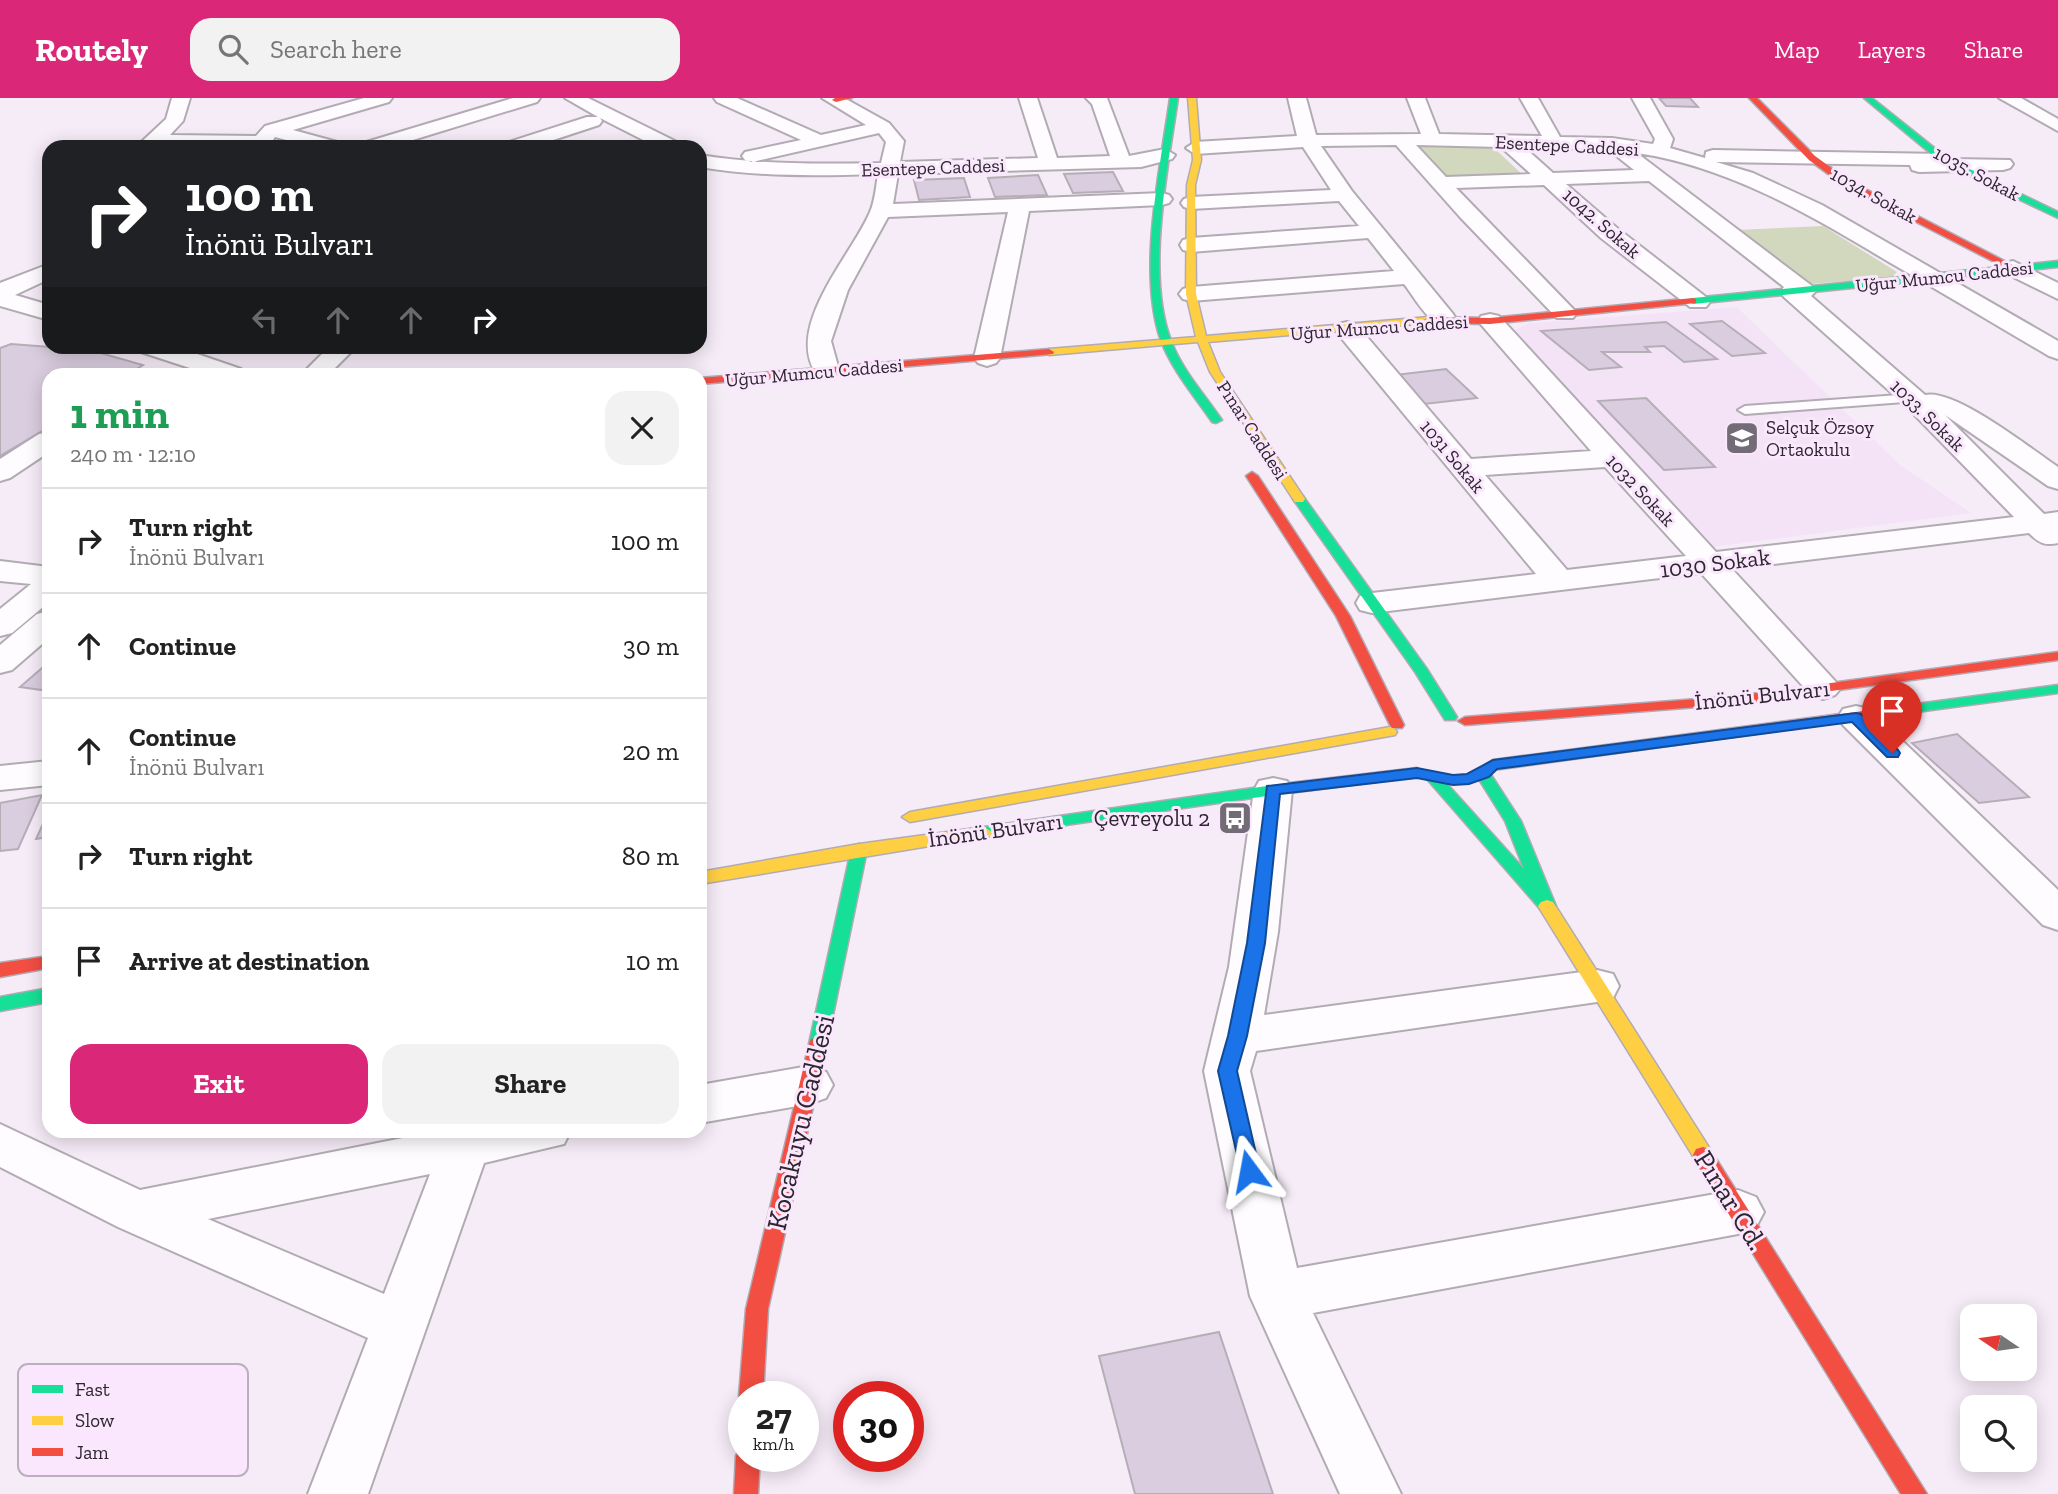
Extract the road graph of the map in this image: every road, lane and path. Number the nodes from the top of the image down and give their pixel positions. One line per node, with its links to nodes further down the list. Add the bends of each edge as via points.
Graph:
1 (181, 98): 24 (street, via 174,121)
2 (383, 98): 25 (street)
3 (531, 98): 26 (street)
4 (723, 98): 30 (street)
5 (1028, 98): 44 (street)
6 (1095, 98): 40 (street)
7 (1174, 98): 38 (main road, Pınar Caddesi)
8 (1192, 98): 37 (main road, Pınar Caddesi)
9 (1297, 98): 34 (street)
10 (1416, 98): 23 (street)
11 (1529, 98): 32 (street)
12 (1641, 98): 36 (street)
13 (1753, 98): 39 (main road, 1034. Sokak)
14 (1868, 98): 41 (main road, 1035. Sokak)
15 (2008, 98): 20 (street)
16 (838, 99): 21 (street)
17 (567, 101): 19 (street); 29 (street)
18 (300, 105): 25 (street, via 280,118)
19 (593, 121): 27 (street); 28 (street)
20 (2058, 126)
21 (883, 127): 30 (street); 46 (street, via 895,141)
22 (1401, 139): 23 (street, Esentepe Caddesi); 34 (street, Esentepe Caddesi); 51 (street)
23 (1432, 139): 31 (street, Esentepe Caddesi)
24 (152, 140)
25 (263, 140)
26 (393, 140)
27 (535, 140)
28 (630, 140)
29 (655, 140)
30 (817, 140): 42 (street)
31 (1507, 142): 32 (street, Esentepe Caddesi); 50 (street, 1042. Sokak)
32 (1554, 142): 33 (street, Esentepe Caddesi)
33 (1612, 144): 36 (street, Esentepe Caddesi); 48 (street, 1033. Sokak)
34 (1311, 146): 37 (street, Esentepe Caddesi); 52 (street)
35 (1974, 146): 45 (main road, 1035. Sokak)
36 (1670, 153): 39 (street); 49 (street, Esentepe Caddesi)
37 (1196, 154): 38 (main road); 54 (main road, Pınar Caddesi)
38 (1166, 155): 40 (street, Esentepe Caddesi); 53 (main road, Pınar Caddesi)
39 (1812, 158): 41 (street); 47 (main road, 1034. Sokak)
40 (1122, 162): 44 (street, Esentepe Caddesi)
41 (1948, 162): 45 (street); 47 (street); 57 (main road, 1035. Sokak)
42 (707, 164)
43 (707, 164): 46 (street, Esentepe Caddesi, via 792,171)
44 (1050, 164): 46 (street, Esentepe Caddesi)
45 (2009, 167)
46 (890, 169): 56 (street)
47 (1830, 171): 49 (street); 61 (main road, 1034. Sokak)
48 (1655, 175): 50 (street); 66 (street, 1033. Sokak)
49 (1745, 177): 64 (street, Esentepe Caddesi, via 1815,209)
50 (1549, 178): 51 (street); 69 (street, 1042. Sokak, via 1609,233)
51 (1440, 183): 71 (street)
52 (1345, 195): 54 (street); 58 (street)
53 (1162, 199): 55 (street); 76 (main road, Pınar Caddesi, via 1155,296)
54 (1191, 203): 59 (main road, Pınar Caddesi)
55 (1020, 205): 56 (street); 81 (street)
56 (881, 211): 85 (street, via 836,290 819,341)
57 (2058, 215)
58 (1376, 231): 59 (street); 63 (street)
59 (1191, 245): 68 (main road, Pınar Caddesi)
60 (2058, 264): 61 (main road, Uğur Mumcu Caddesi)
61 (2013, 268): 64 (main road, Uğur Mumcu Caddesi); 67 (street)
62 (40, 275): 65 (street)
63 (1409, 276): 68 (street); 72 (street)
64 (1932, 278): 66 (main road, Uğur Mumcu Caddesi); 77 (street, Esentepe Caddesi)
65 (2, 290): 70 (street)
66 (1798, 292): 69 (main road, Uğur Mumcu Caddesi); 87 (street, 1033. Sokak)
67 (2058, 292)
68 (1191, 294): 75 (main road, Pınar Caddesi)
69 (1698, 302): 71 (main road, Uğur Mumcu Caddesi)
70 (42, 310)
71 (1566, 313): 73 (main road, Uğur Mumcu Caddesi)
72 (1444, 319): 73 (main road, Uğur Mumcu Caddesi); 74 (main road, Uğur Mumcu Caddesi)
73 (1490, 321): 91 (street, 1032 Sokak)
74 (1348, 329): 75 (main road, Uğur Mumcu Caddesi); 93 (street, 1031 Sokak)
75 (1202, 340): 76 (main road, Uğur Mumcu Caddesi); 102 (main road, Pınar Caddesi, via 1215,372)
76 (1166, 342): 81 (main road, Uğur Mumcu Caddesi); 89 (main road, Pınar Caddesi)
77 (2058, 351)
78 (180, 354): 82 (street)
79 (191, 354): 83 (street)
80 (336, 354): 84 (street)
81 (987, 358): 85 (main road, Uğur Mumcu Caddesi)
82 (157, 368)
83 (220, 368)
84 (321, 368)
85 (826, 370): 86 (main road, Uğur Mumcu Caddesi)
86 (707, 380)
87 (1913, 398): 88 (lane); 95 (street, via 1951,407); 96 (street, 1033. Sokak)
88 (1745, 410)
89 (1224, 432)
90 (42, 445): 94 (street)
91 (1610, 458): 93 (street); 97 (street, 1032 Sokak)
92 (1246, 467): 112 (main road, Pınar Caddesi, via 1343,616)
93 (1463, 468): 100 (street, 1031 Sokak)
94 (0, 472)
95 (2058, 480)
96 (2051, 530): 97 (street, 1030 Sokak)
97 (1711, 564): 100 (street, 1030 Sokak); 107 (street, 1032 Sokak)
98 (0, 571): 99 (street)
99 (42, 576)
100 (1559, 581): 102 (street, 1030 Sokak)
101 (42, 592): 103 (street)
102 (1372, 603): 111 (main road, Pınar Caddesi)
103 (0, 626)
104 (42, 627): 106 (street)
105 (2058, 656): 107 (main road, İnönü Bulvarı)
106 (0, 663)
107 (1823, 688): 111 (main road, İnönü Bulvarı, via 1736,700)
108 (2058, 689): 110 (main road, İnönü Bulvarı)
109 (1427, 715): 111 (main road, İnönü Bulvarı)
110 (1856, 718): 115 (main road, İnönü Bulvarı); 123 (street)
111 (1457, 719): 115 (main road, via 1491,741 1496,756)
112 (1398, 726): 113 (main road, Pınar Caddesi, via 1388,743 1395,756); 119 (main road, İnönü Bulvarı)
113 (1417, 773): 117 (main road, İnönü Bulvarı); 118 (main road, İnönü Bulvarı)
114 (42, 774): 116 (street)
115 (1477, 774): 117 (main road, İnönü Bulvarı); 122 (main road, via 1513,821)
116 (0, 778)
117 (1434, 778): 122 (main road)
118 (1273, 790): 120 (main road, İnönü Bulvarı); 129 (street, via 1256,943)
119 (900, 819)
120 (859, 850): 121 (main road, İnönü Bulvarı); 130 (main road, Kocakuyu Caddesi)
121 (707, 877)
122 (1547, 906): 126 (main road, Pınar Cd.)
123 (2058, 915)
124 (42, 963): 125 (main road)
125 (0, 970)
126 (1597, 986): 129 (street); 136 (main road, Pınar Cd.)
127 (42, 996): 128 (main road)
128 (0, 1004)
129 (1238, 1036): 137 (street, via 1227,1071)
130 (809, 1085): 131 (street); 139 (main road, Kocakuyu Caddesi, via 757,1309)
131 (707, 1103)
132 (501, 1138): 134 (street)
133 (0, 1144): 135 (street)
134 (466, 1144): 135 (street); 138 (street)
135 (136, 1212): 138 (street)
136 (1738, 1212): 137 (street); 144 (main road, Pınar Cd.)
137 (1277, 1296): 143 (street)
138 (400, 1326): 141 (street)
139 (752, 1381)
140 (747, 1472): 142 (main road)
141 (338, 1494)
142 (746, 1494)
143 (1371, 1494)
144 (1915, 1494)

